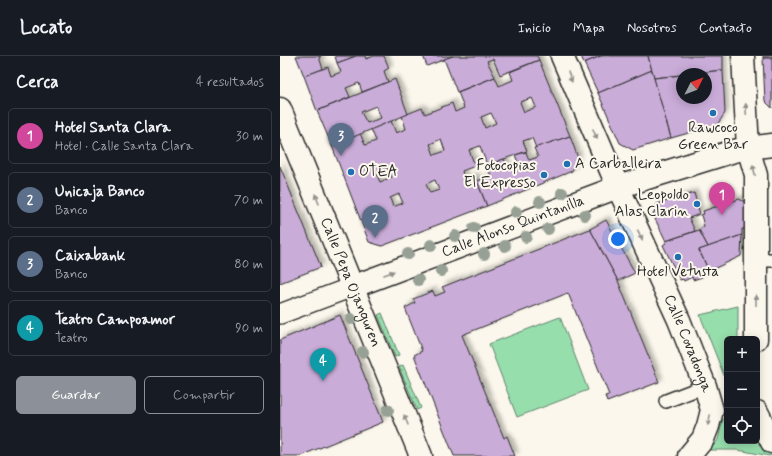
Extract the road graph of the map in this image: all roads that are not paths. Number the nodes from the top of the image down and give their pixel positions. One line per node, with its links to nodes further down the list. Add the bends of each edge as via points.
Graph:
1 (562, 56): 6 (street, Calle Covadonga, one-way to 6)
2 (743, 56): 5 (street, one-way to 2)
3 (280, 109): 8 (street, Calle Pepa Ojanguren, one-way to 3)
4 (772, 145): 5 (street, Calle Alonso Quintanilla)
5 (748, 148): 6 (street, Calle Alonso Quintanilla); 7 (street, one-way to 5, via 756,176)
6 (618, 187): 8 (street, Calle Alonso Quintanilla, one-way to 6); 11 (street, Calle Covadonga, one-way to 11, via 679,320)
7 (764, 260): 10 (street, one-way to 7)
8 (352, 287): 9 (street, Calle Alonso Quintanilla); 15 (street, Calle Pepa Ojanguren, one-way to 8)
9 (280, 314)
10 (756, 336)
11 (705, 386): 12 (lane); 16 (street, Calle Covadonga, one-way to 16, via 712,410 703,439)
12 (666, 402)
13 (760, 418): 14 (street)
14 (772, 442)
15 (421, 456)
16 (689, 456)

